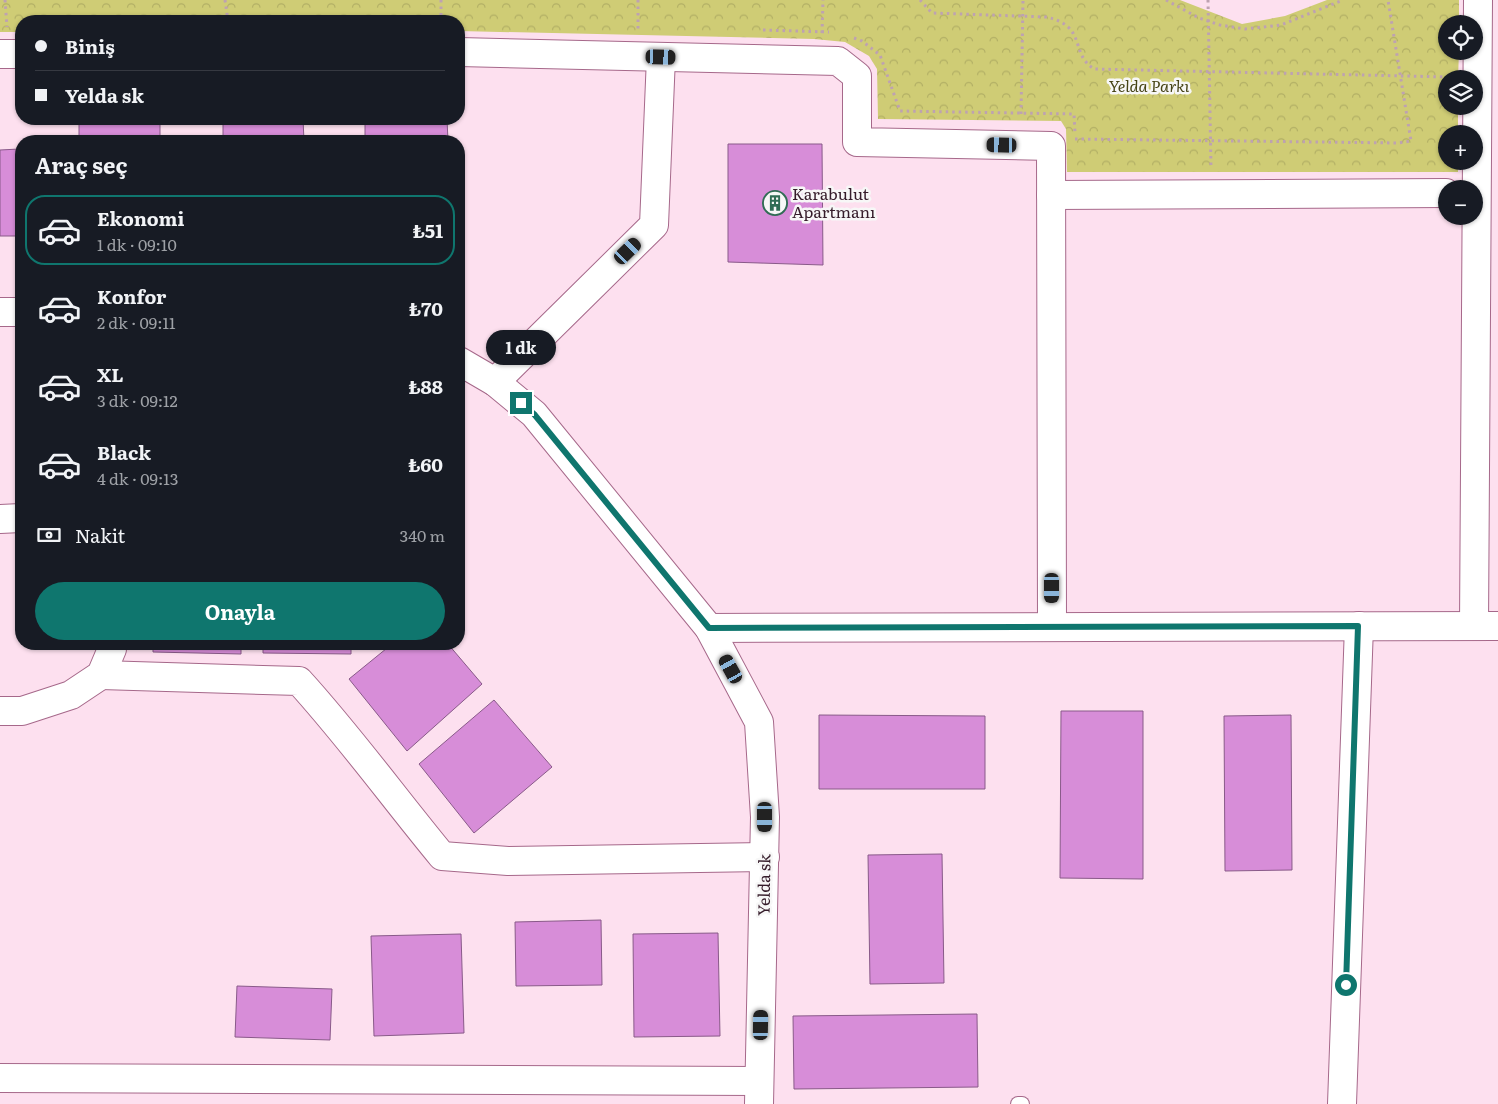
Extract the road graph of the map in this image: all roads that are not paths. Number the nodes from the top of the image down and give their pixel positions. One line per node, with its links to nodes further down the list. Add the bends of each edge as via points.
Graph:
1 (1478, 0): 6 (street)
2 (465, 52): 5 (street)
3 (0, 54): 4 (street)
4 (15, 54)
5 (661, 57): 8 (street, via 838,61 857,76 857,142 1051,146); 13 (street, via 654,225)
6 (1475, 180)
7 (1438, 193): 8 (street)
8 (1051, 195): 18 (street)
9 (1476, 225): 17 (street)
10 (0, 312): 11 (street)
11 (15, 312)
12 (465, 364): 13 (street, Yelda sk)
13 (495, 382): 19 (street, Yelda sk, via 534,414)
14 (15, 518): 15 (street)
15 (0, 519)
16 (1358, 626): 17 (street); 18 (street); 28 (street)
17 (1486, 626)
18 (1052, 627): 19 (street)
19 (709, 628): 23 (street, Yelda sk, via 759,722)
20 (112, 650): 21 (street)
21 (101, 676): 22 (street, via 71,695 22,711); 23 (street, via 299,681 335,721 442,856 508,861)
22 (0, 712)
23 (765, 857): 25 (street, Yelda sk)
24 (0, 1078): 25 (street)
25 (759, 1093)
26 (1018, 1104): 27 (lane)
27 (1022, 1104)
28 (1342, 1104)

